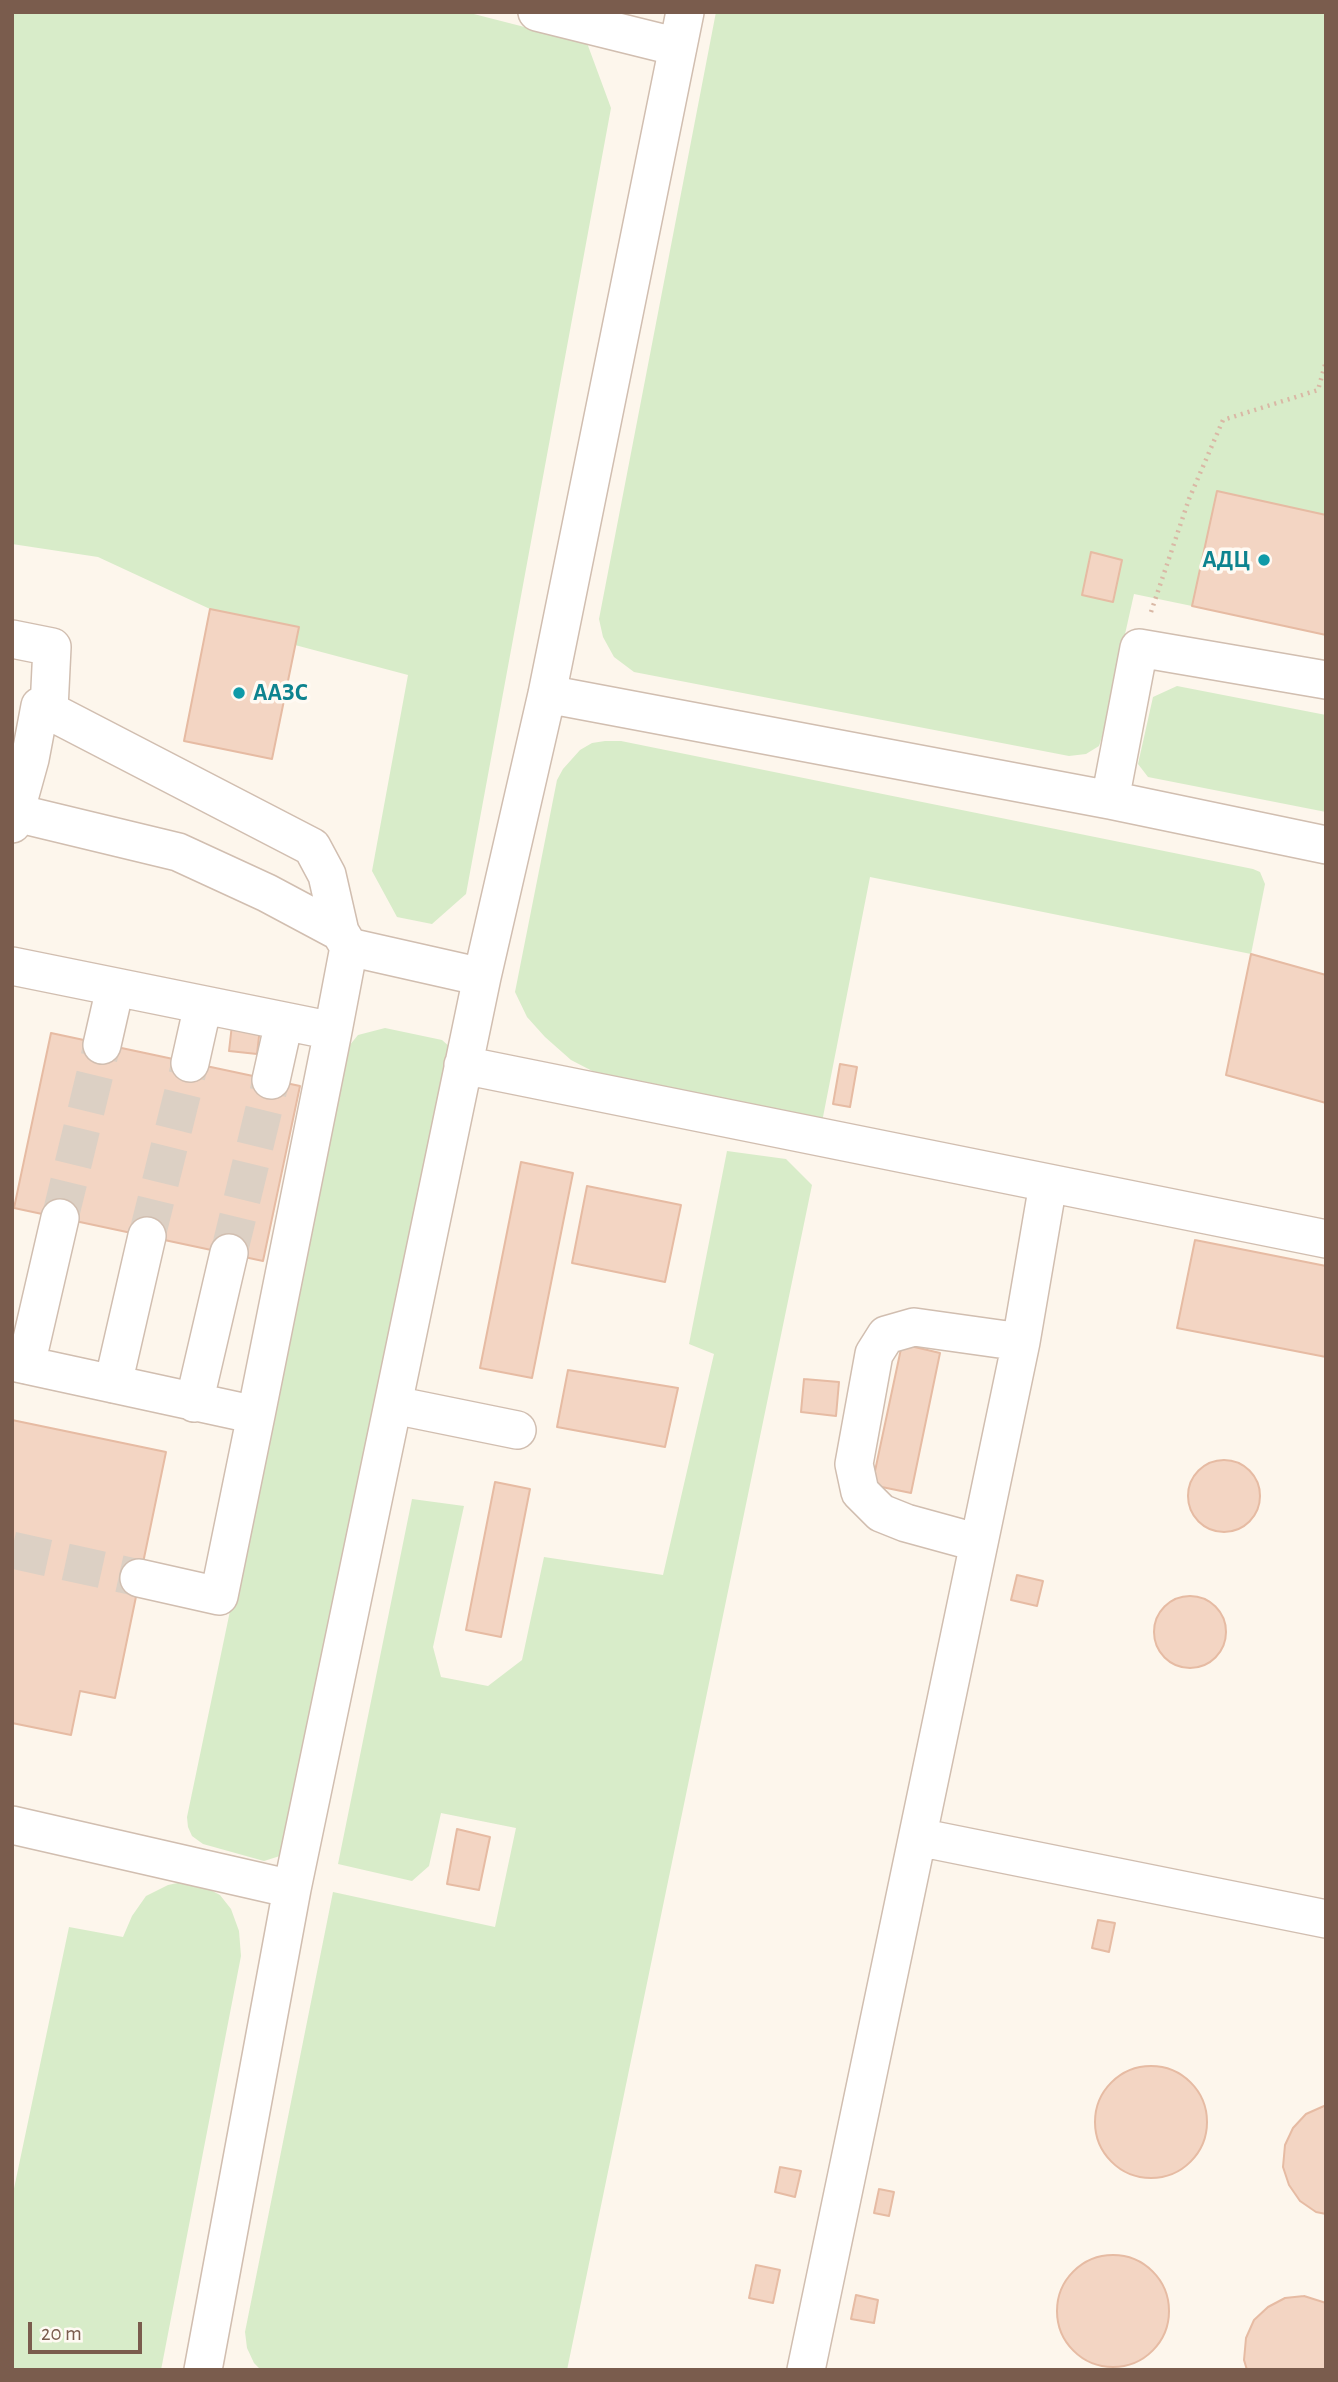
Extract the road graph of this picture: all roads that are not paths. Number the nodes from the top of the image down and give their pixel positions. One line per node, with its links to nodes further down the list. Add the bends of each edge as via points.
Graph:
1 (537, 12): 2 (lane)
2 (682, 29): 5 (lane)
3 (12, 639): 6 (lane, via 52,647)
4 (1326, 680): 8 (lane, via 1139,648)
5 (548, 694): 8 (lane); 13 (lane)
6 (34, 705): 7 (lane); 11 (lane, via 312,847 327,875)
7 (21, 757): 9 (lane)
8 (1110, 800): 10 (lane)
9 (13, 816): 11 (lane, via 178,852 267,893)
10 (1326, 845)
11 (345, 939): 13 (lane); 17 (lane)
12 (12, 966): 14 (lane)
13 (482, 976): 20 (lane)
14 (115, 988): 15 (lane); 18 (lane)
15 (203, 1006): 16 (lane); 19 (lane)
16 (284, 1022): 17 (lane); 21 (lane)
17 (333, 1031): 32 (lane)
18 (102, 1045)
19 (190, 1063)
20 (463, 1065): 22 (lane); 31 (lane)
21 (271, 1080)
22 (1048, 1184): 25 (lane); 27 (lane)
23 (60, 1218): 28 (lane)
24 (148, 1236): 29 (lane)
25 (1326, 1239)
26 (229, 1254): 30 (lane)
27 (1021, 1342): 34 (lane); 34 (lane, via 914,1328 886,1335 874,1354 854,1464 860,1492 881,1513)
28 (19, 1364): 29 (lane)
29 (113, 1384): 30 (lane)
30 (194, 1403): 32 (lane)
31 (394, 1405): 33 (lane); 38 (lane)
32 (256, 1415): 35 (lane, via 219,1596)
33 (517, 1430)
34 (979, 1543): 37 (lane)
35 (139, 1578)
36 (12, 1825): 38 (lane)
37 (918, 1837): 39 (lane); 41 (lane)
38 (292, 1889): 40 (lane)
39 (1326, 1919)
40 (203, 2370)
41 (806, 2370)

